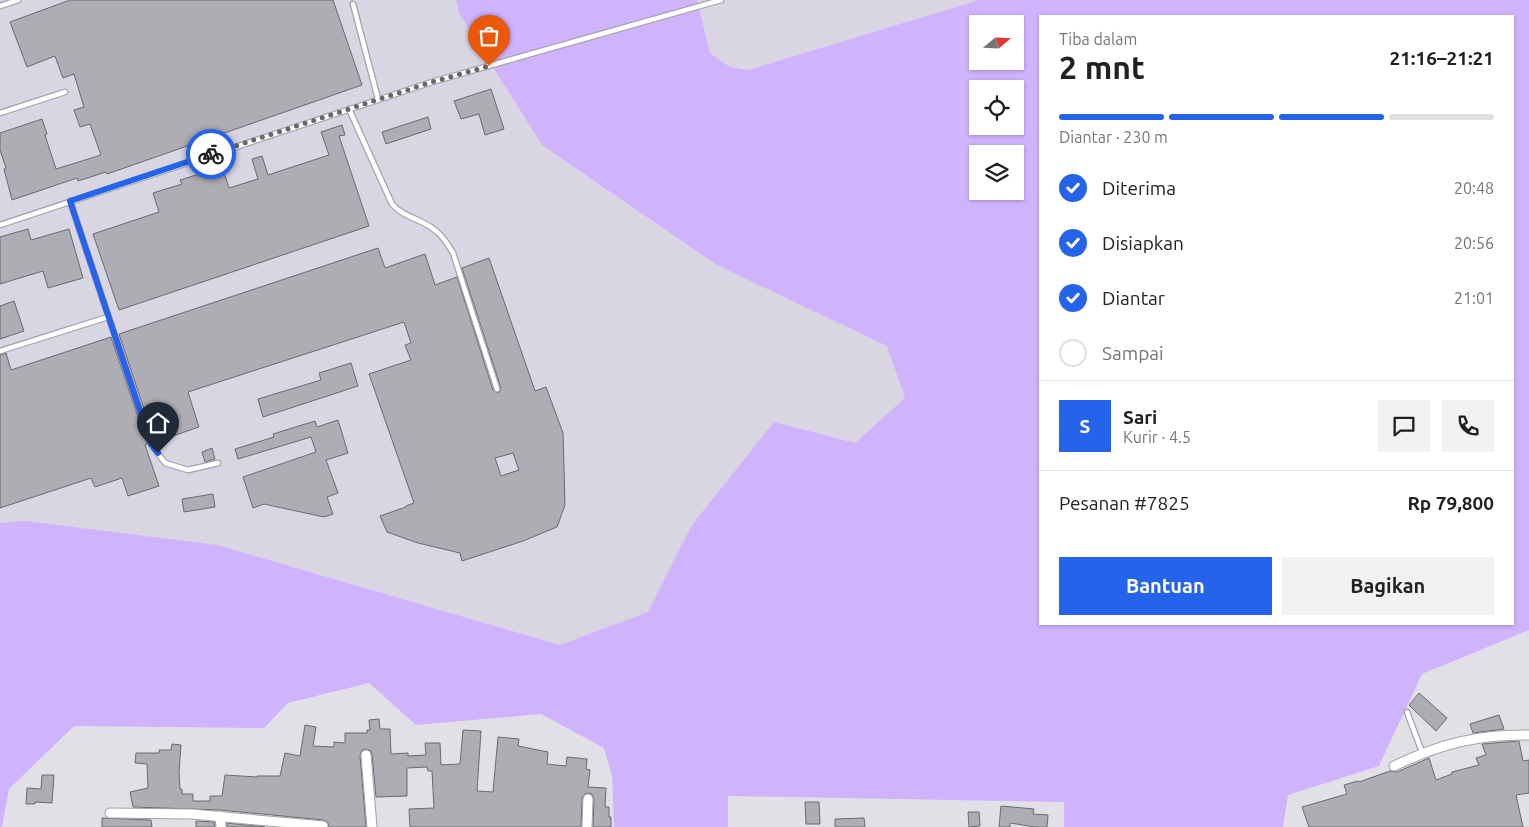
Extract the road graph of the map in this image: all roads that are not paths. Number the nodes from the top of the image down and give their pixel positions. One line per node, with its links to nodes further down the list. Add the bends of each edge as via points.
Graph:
1 (18, 0): 4 (lane)
2 (720, 0): 6 (lane)
3 (353, 4): 6 (lane)
4 (0, 6)
5 (65, 92): 8 (lane)
6 (378, 100): 7 (lane)
7 (349, 109): 9 (lane); 13 (lane, via 392,204 404,215 435,229 453,253)
8 (0, 112)
9 (70, 201): 10 (lane); 11 (lane)
10 (0, 225)
11 (108, 317): 12 (lane); 14 (lane, via 151,444 165,463 188,470)
12 (0, 351)
13 (497, 389)
14 (218, 463)
15 (1407, 712): 17 (lane)
16 (1529, 735): 17 (street, via 1459,741)
17 (1422, 752): 19 (street)
18 (366, 755): 25 (street)
19 (1394, 766)
20 (588, 800): 26 (street)
21 (110, 813): 22 (street)
22 (220, 816): 23 (street); 24 (street)
23 (323, 826)
24 (220, 827)
25 (372, 827)
26 (586, 827)

